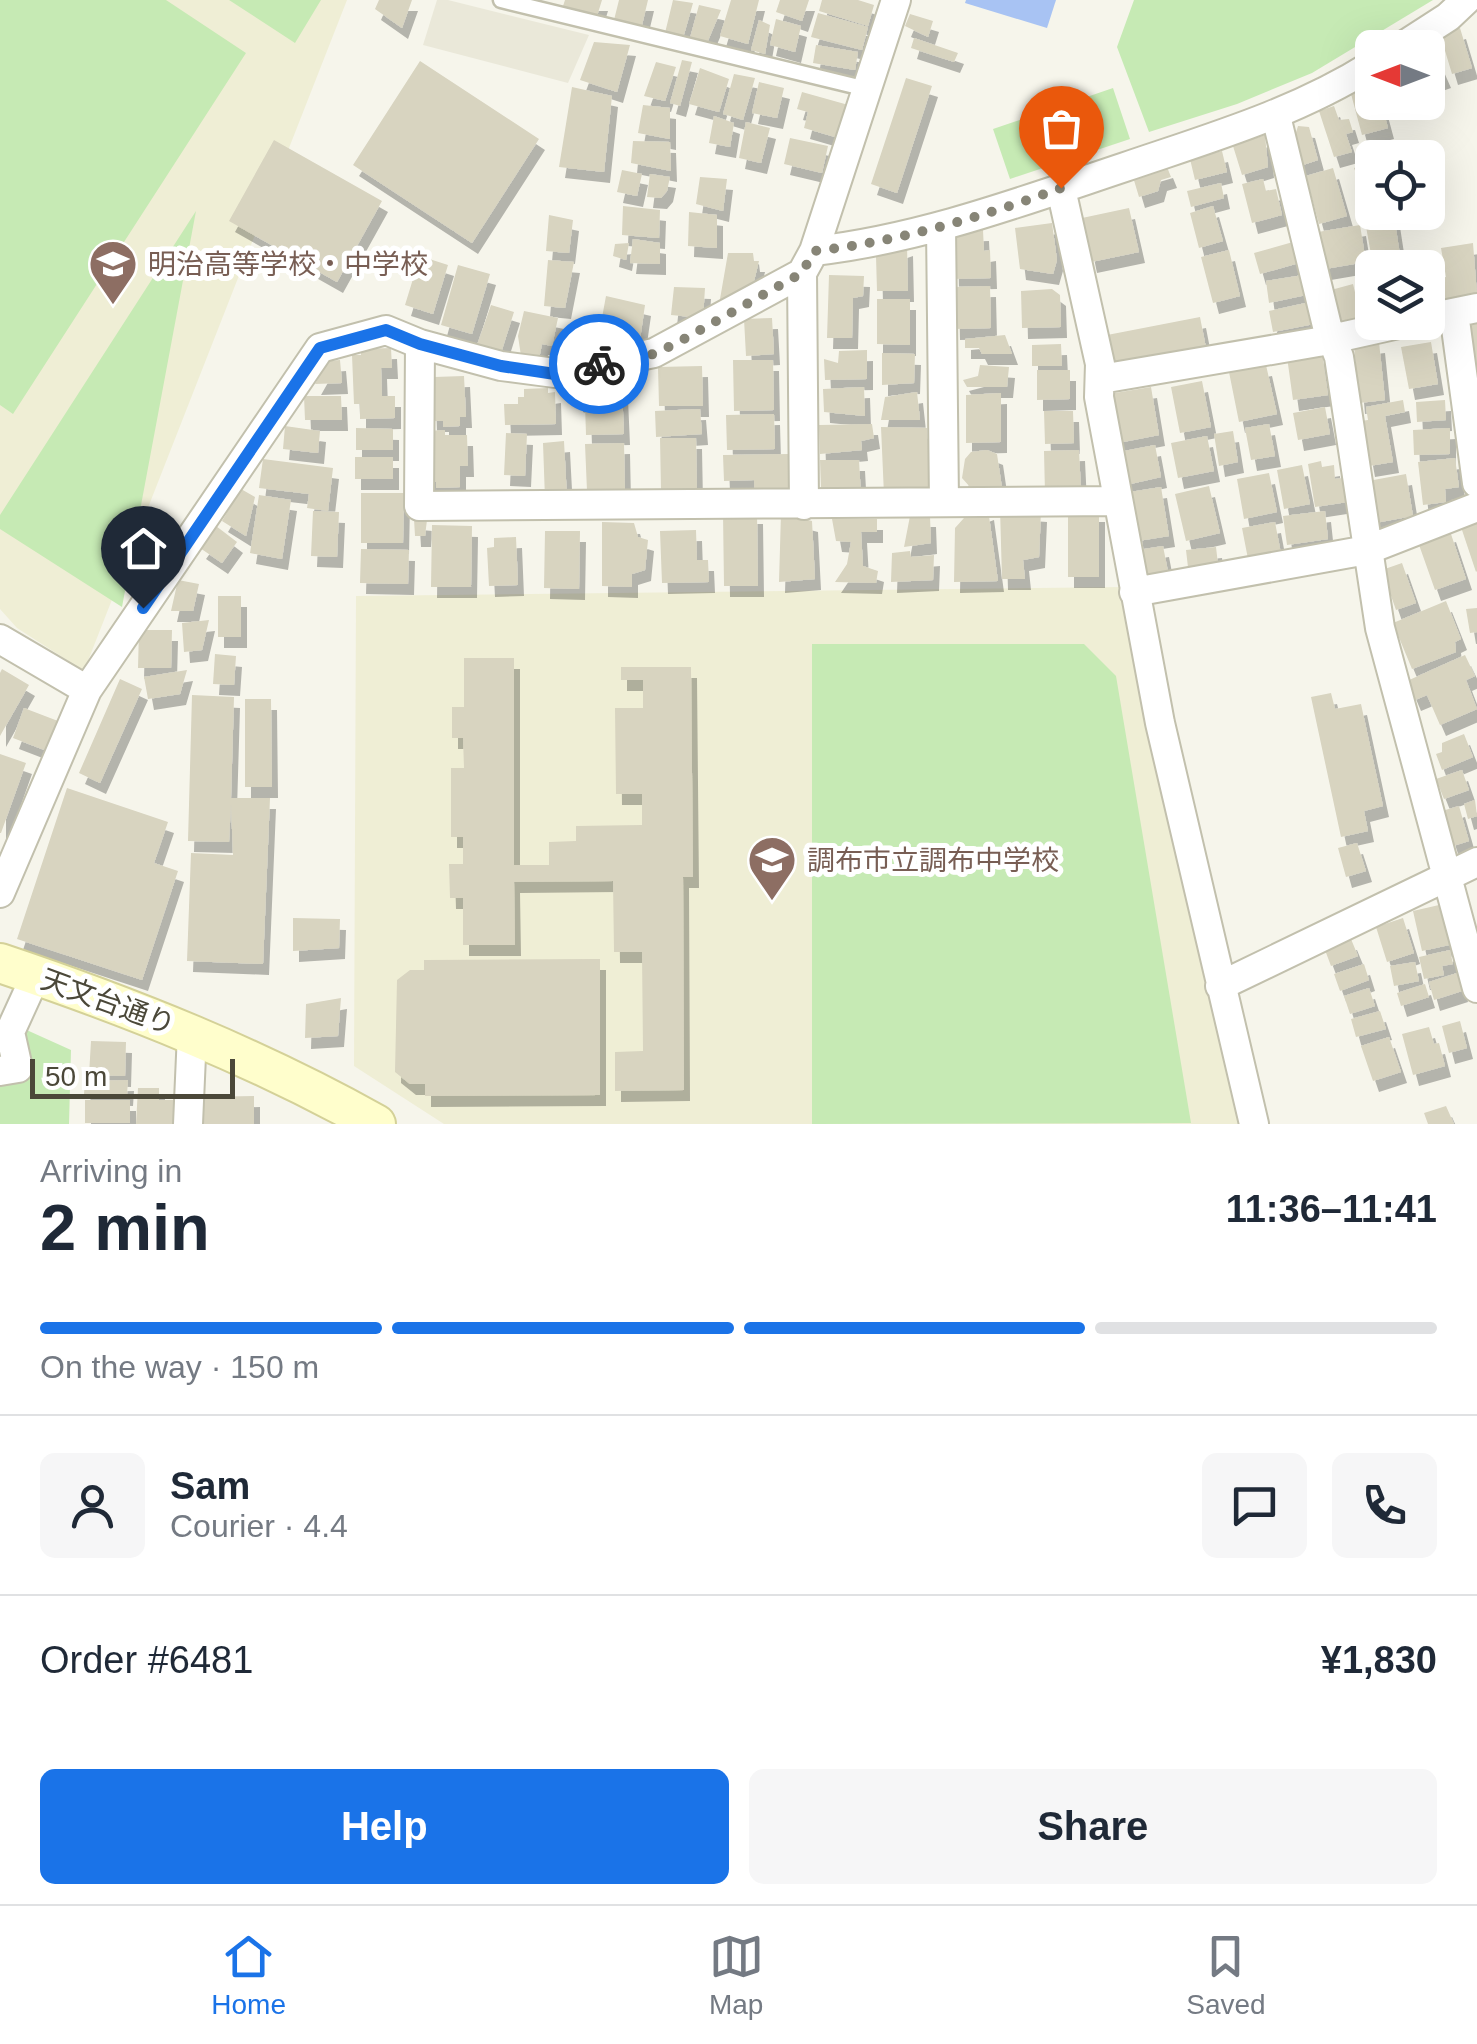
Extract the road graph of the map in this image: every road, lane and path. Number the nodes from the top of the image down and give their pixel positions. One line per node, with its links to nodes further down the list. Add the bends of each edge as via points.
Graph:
1 (500, 0): 7 (lane)
2 (896, 0): 7 (street)
3 (1469, 0): 4 (street); 5 (street)
4 (1477, 20)
5 (1428, 30)
6 (1355, 74): 8 (street)
7 (867, 90): 11 (street)
8 (1276, 116): 9 (street); 14 (street)
9 (1061, 188): 10 (street); 16 (street)
10 (941, 226): 11 (street); 19 (street)
11 (808, 262): 15 (street, via 654,354 555,374); 20 (street)
12 (1453, 313): 17 (street)
13 (1355, 334): 14 (street)
14 (1331, 339): 16 (street); 22 (street)
15 (420, 344): 20 (street, via 418,506); 25 (street, via 386,330 320,348)
16 (1101, 379): 18 (street, via 1098,397)
17 (1477, 483)
18 (1116, 501): 19 (street); 23 (street)
19 (944, 502): 20 (street)
20 (804, 504)
21 (1477, 506): 22 (street)
22 (1367, 550): 23 (street); 27 (street, via 1380,628)
23 (1134, 592): 31 (street)
24 (0, 638): 25 (street)
25 (88, 690): 28 (street)
26 (1477, 862): 27 (street)
27 (1447, 877): 31 (street); 32 (street)
28 (0, 894)
29 (0, 963): 30 (main road, 天文台通り)
30 (36, 975): 33 (main road, 天文台通り); 34 (street)
31 (1220, 986): 39 (street)
32 (1477, 988)
33 (192, 1033): 36 (main road, 天文台通り); 37 (street)
34 (5, 1034): 35 (street, via 18,1068)
35 (0, 1071)
36 (335, 1112): 38 (main road, 天文台通り)
37 (188, 1124)
38 (376, 1124)
39 (1254, 1124)

